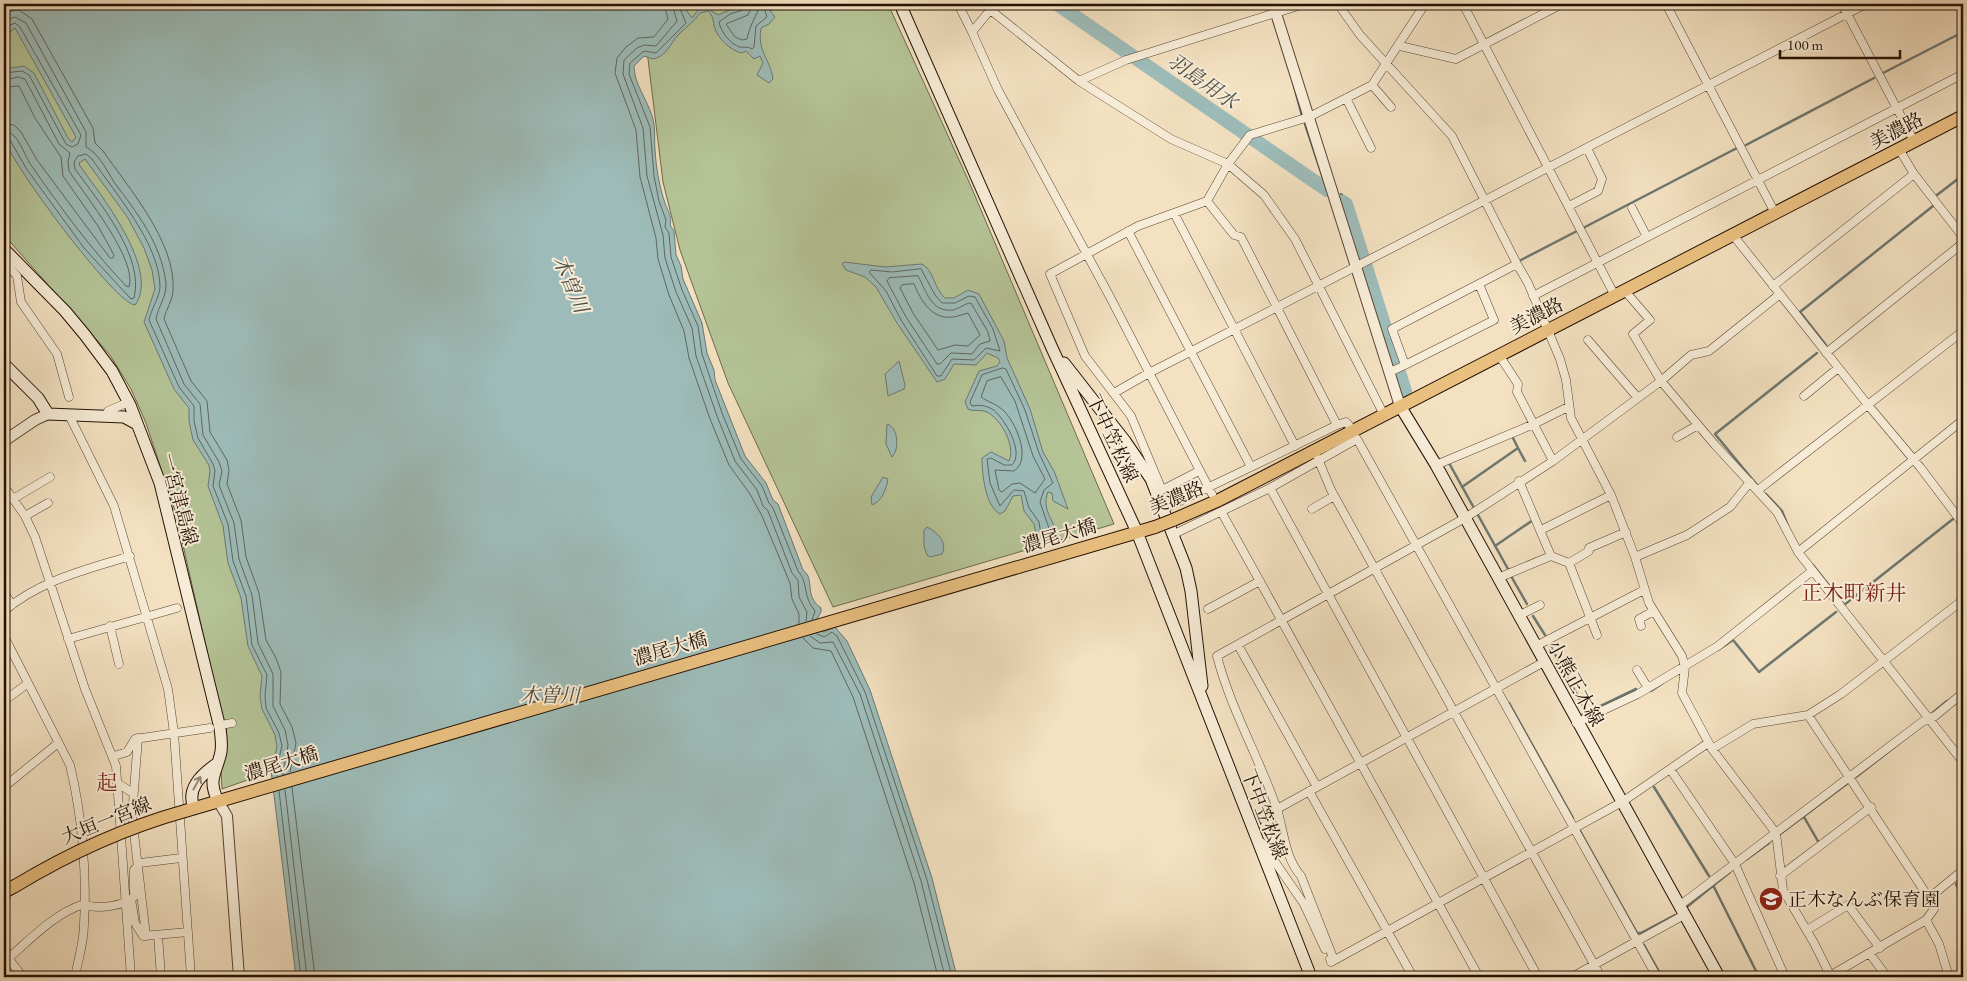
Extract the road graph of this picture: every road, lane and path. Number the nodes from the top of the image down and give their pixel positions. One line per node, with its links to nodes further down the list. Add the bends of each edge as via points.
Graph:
1 (900, 4): 64 (main road, 下中笠松線)
2 (958, 4): 15 (street)
3 (983, 4): 12 (street)
4 (1304, 4): 13 (street)
5 (1425, 4): 17 (street)
6 (1463, 4): 16 (street)
7 (1562, 4): 16 (street)
8 (1666, 4): 22 (street)
9 (1842, 4): 14 (street)
10 (1866, 4): 14 (street)
11 (1339, 5): 18 (street)
12 (992, 7): 15 (street); 20 (street)
13 (1275, 8): 20 (street, via 1104,68); 27 (street)
14 (1847, 13): 22 (street); 25 (street)
15 (972, 32): 48 (street, via 998,90)
16 (1484, 44): 17 (street, via 1456,59); 33 (street)
17 (1400, 46): 18 (street)
18 (1385, 64): 21 (street); 36 (street, via 1452,136)
19 (1963, 74): 25 (street)
20 (1079, 81): 32 (street, via 1171,139)
21 (1372, 85): 23 (street); 24 (street)
22 (1709, 85): 30 (street); 35 (street)
23 (1346, 98): 27 (street); 29 (street)
24 (1391, 107)
25 (1896, 108): 28 (street); 35 (street)
26 (1963, 116): 28 (main road, 美濃路)
27 (1309, 118): 32 (street, via 1250,135); 52 (street)
28 (1914, 141): 31 (main road, 美濃路)
29 (1371, 148)
30 (1587, 148): 33 (street); 38 (street, via 1602,179 1598,191)
31 (1899, 149): 34 (street); 41 (main road, 美濃路)
32 (1228, 164): 37 (street); 54 (street, via 1264,195 1278,212)
33 (1549, 167): 36 (street); 38 (street)
34 (1914, 174): 45 (street); 55 (street)
35 (1758, 180): 41 (street); 44 (street)
36 (1485, 199): 51 (street); 52 (street)
37 (1207, 201): 40 (street); 59 (street, via 1234,235 1240,237)
38 (1569, 206): 50 (street)
39 (1632, 208): 44 (street)
40 (1174, 213): 42 (street); 60 (street)
41 (1776, 213): 43 (main road, 美濃路)
42 (1128, 231): 48 (street); 65 (street)
43 (1733, 235): 55 (street); 56 (main road, 美濃路)
44 (1647, 237): 50 (street)
45 (1963, 237)
46 (1963, 243): 66 (street)
47 (4, 249): 87 (main road, 一宮津島線, via 65,311 112,371)
48 (1086, 253): 72 (street); 74 (street, via 1050,274 1085,356)
49 (4, 261): 76 (street, via 16,276 21,302 57,354)
50 (1598, 262): 56 (street); 58 (street)
51 (1517, 264): 53 (street); 58 (street)
52 (1358, 266): 54 (street); 71 (street)
53 (1479, 284): 69 (street, via 1392,329); 69 (street, via 1494,320)
54 (1319, 286): 59 (street); 84 (street)
55 (1773, 286): 57 (street)
56 (1620, 293): 61 (main road, 美濃路); 73 (street, via 1650,320 1633,334)
57 (1780, 294): 66 (street); 73 (street, via 1709,351 1691,355)
58 (1533, 296): 61 (street)
59 (1277, 308): 60 (street); 88 (street)
60 (1235, 328): 65 (street); 95 (street)
61 (1546, 331): 67 (main road, 美濃路); 81 (street, via 1560,359)
62 (1963, 332): 79 (street)
63 (1588, 340): 77 (street)
64 (1052, 348): 113 (main road, via 1125,441 1151,479); 120 (main road, 下中笠松線)
65 (1191, 351): 72 (street); 100 (street)
66 (1826, 353): 70 (street)
67 (1499, 356): 80 (main road, 美濃路); 89 (street, via 1518,384 1517,392)
68 (4, 364): 82 (main road, via 38,398)
69 (1403, 366): 71 (street)
70 (1838, 368): 75 (street); 79 (street)
71 (1390, 372): 80 (street)
72 (1149, 373): 74 (street); 101 (street)
73 (1662, 381): 77 (street); 90 (street)
74 (1114, 393): 101 (street, via 1131,416 1162,490)
75 (1804, 396)
76 (69, 397)
77 (1638, 398): 93 (street)
78 (124, 404): 85 (street, via 108,411)
79 (1868, 405): 96 (street); 107 (street)
80 (1400, 406): 84 (main road, 美濃路); 99 (main road, 小熊正木線)
81 (1568, 407): 89 (street); 93 (street)
82 (48, 414): 83 (main road); 94 (street)
83 (69, 415): 85 (main road); 126 (street, via 114,506)
84 (1384, 415): 91 (main road, 美濃路)
85 (106, 416): 87 (main road, via 124,417)
86 (1963, 420): 96 (street)
87 (137, 424): 180 (main road, 一宮津島線, via 160,483 215,705 221,744)
88 (1337, 424): 91 (street, via 1346,422); 95 (street)
89 (1534, 424): 98 (street); 99 (street)
90 (1698, 425): 92 (street); 104 (street)
91 (1356, 434): 97 (street); 120 (main road, 美濃路, bridge, via 1219,500); 124 (street)
92 (1677, 437)
93 (1582, 439): 98 (street); 109 (street)
94 (4, 442)
95 (1295, 446): 100 (street)
96 (1913, 458): 118 (street); 125 (street)
97 (1318, 459): 106 (street); 110 (street)
98 (1553, 461): 103 (street)
99 (1436, 465): 117 (main road, 小熊正木線)
100 (1251, 467): 108 (street)
101 (1199, 471): 108 (street)
102 (50, 476): 111 (street)
103 (1519, 482): 117 (street); 119 (street)
104 (1750, 482): 107 (street); 128 (street, via 1730,507 1701,526)
105 (4, 486): 111 (street)
106 (1270, 488): 115 (street); 137 (street)
107 (1758, 490): 125 (street, via 1777,512)
108 (1210, 491): 113 (street)
109 (1612, 495): 119 (street); 121 (street)
110 (1334, 496): 114 (street); 130 (street)
111 (14, 499): 116 (street)
112 (48, 503): 116 (street)
113 (1163, 509): 122 (main road)
114 (1312, 509)
115 (1222, 513): 122 (street); 133 (street)
116 (25, 516): 134 (street)
117 (1465, 518): 124 (street); 132 (main road, 小熊正木線)
118 (1963, 524)
119 (1541, 530): 127 (street)
120 (1137, 532): 123 (main road, 美濃路); 168 (main road, 下中笠松線)
121 (1626, 532): 128 (street); 129 (street, via 1589,548)
122 (1172, 535): 168 (main road, via 1186,568 1191,591 1200,678)
123 (1121, 536): 188 (main road, 濃尾大橋)
124 (1417, 546): 130 (street); 162 (street)
125 (1798, 552): 131 (street)
126 (130, 556): 134 (street); 146 (street)
127 (1551, 556): 129 (street); 132 (street)
128 (1635, 557): 135 (street)
129 (1568, 563): 147 (street, via 1575,592)
130 (1374, 570): 137 (street); 166 (street)
131 (1812, 571): 157 (street); 159 (street, via 1718,646)
132 (1498, 578): 145 (main road, 小熊正木線)
133 (1260, 581): 142 (street); 148 (street)
134 (50, 582): 139 (street, via 24,594); 153 (street)
135 (1644, 590): 144 (street); 147 (street)
136 (4, 592): 139 (street)
137 (1328, 595): 148 (street); 173 (street)
138 (1963, 600): 157 (street)
139 (12, 604): 143 (street)
140 (1540, 604): 145 (street)
141 (177, 608): 146 (street)
142 (1208, 609)
143 (4, 611)
144 (1654, 611): 150 (street, via 1639,620); 159 (street, via 1682,656)
145 (1518, 616): 155 (main road, 小熊正木線)
146 (145, 617): 149 (street); 172 (street, via 164,673)
147 (1591, 618): 151 (street); 155 (street)
148 (1282, 621): 154 (street); 179 (street)
149 (110, 626): 153 (street); 158 (street)
150 (1641, 626)
151 (1597, 635)
152 (4, 636): 161 (street)
153 (68, 639): 177 (street)
154 (1238, 645): 185 (street); 191 (street, via 1217,656 1225,685)
155 (1536, 646): 156 (main road, 小熊正木線)
156 (1544, 662): 162 (street); 170 (main road, 小熊正木線)
157 (1884, 662): 167 (street); 169 (street)
158 (119, 664)
159 (1684, 667): 163 (street); 176 (street, via 1682,693)
160 (1637, 670): 163 (street)
161 (27, 684): 165 (street); 175 (street)
162 (1496, 688): 166 (street); 193 (street)
163 (1648, 688): 170 (street)
164 (1963, 693): 169 (street)
165 (4, 701)
166 (1454, 712): 173 (street); 196 (street)
167 (1808, 715): 176 (street, via 1753,724); 182 (street)
168 (1208, 716): 194 (main road, 下中笠松線)
169 (1928, 719): 178 (street); 182 (street)
170 (1576, 722): 189 (main road, 小熊正木線)
171 (210, 728): 172 (street)
172 (174, 733): 174 (street); 197 (street)
173 (1407, 737): 179 (street); 202 (street)
174 (138, 738): 177 (street, via 127,752); 187 (street)
175 (57, 744): 184 (street); 206 (street, via 70,765 75,785 81,823)
176 (1710, 746): 181 (street); 195 (street)
177 (114, 756): 183 (street)
178 (1963, 762)
179 (1359, 763): 185 (street); 208 (street)
180 (216, 765): 188 (main road, 一宮津島線, via 213,791); 192 (main road, one-way to 180, via 196,782)
181 (1670, 769): 189 (street); 198 (street)
182 (1850, 776): 190 (street); 195 (street)
183 (117, 782): 187 (street); 207 (street)
184 (4, 787)
185 (1317, 787): 186 (street)
186 (1309, 791): 191 (street); 213 (street)
187 (134, 793): 199 (street, via 132,816)
188 (224, 799): 192 (main road, 大垣一宮線); 229 (street)
189 (1622, 802): 193 (street); 209 (main road, 小熊正木線)
190 (1871, 808): 201 (street); 204 (street)
191 (1276, 809): 220 (street, via 1294,868 1301,876 1332,955)
192 (189, 810): 203 (main road, 大垣一宮線, bridge, via 99,841)
193 (1574, 828): 196 (street); 216 (street)
194 (1251, 830): 220 (street, via 1304,904); 230 (main road, 下中笠松線)
195 (1776, 833): 198 (street); 201 (street)
196 (1532, 851): 202 (street); 221 (street)
197 (181, 858): 199 (street); 212 (street)
198 (1735, 864): 209 (street); 238 (street)
199 (138, 865): 205 (street, via 134,870); 215 (street)
200 (1963, 870): 204 (street)
201 (1780, 876): 211 (street, via 1783,890)
202 (1485, 878): 208 (street); 233 (street)
203 (9, 889)
204 (1929, 898): 210 (street, via 1934,910)
205 (132, 899): 207 (street); 215 (street, via 135,923)
206 (84, 904): 207 (street); 219 (street, via 55,919); 225 (street, via 84,926)
207 (124, 904): 226 (street)
208 (1438, 904): 213 (street); 232 (street)
209 (1682, 910): 216 (street); 237 (main road, 小熊正木線)
210 (1926, 920): 217 (street); 241 (street, via 1939,944)
211 (1807, 930): 217 (street, via 1848,905); 239 (street)
212 (188, 932): 214 (street); 228 (street)
213 (1387, 932): 220 (street); 231 (street)
214 (158, 935): 215 (street); 227 (street)
215 (146, 936)
216 (1636, 940): 221 (street); 236 (street)
217 (1880, 948): 218 (street)
218 (1870, 954): 239 (street); 240 (street)
219 (6, 960): 224 (street)
220 (1331, 962)
221 (1594, 965): 234 (street); 235 (street)
222 (4, 974): 223 (street)
223 (7, 977)
224 (23, 977)
225 (75, 977)
226 (130, 977)
227 (161, 977)
228 (191, 977)
229 (239, 977)
230 (1310, 977)
231 (1413, 977)
232 (1479, 977)
233 (1538, 977)
234 (1572, 977)
235 (1601, 977)
236 (1656, 977)
237 (1719, 977)
238 (1785, 977)
239 (1830, 977)
240 (1887, 977)
241 (1949, 977)

